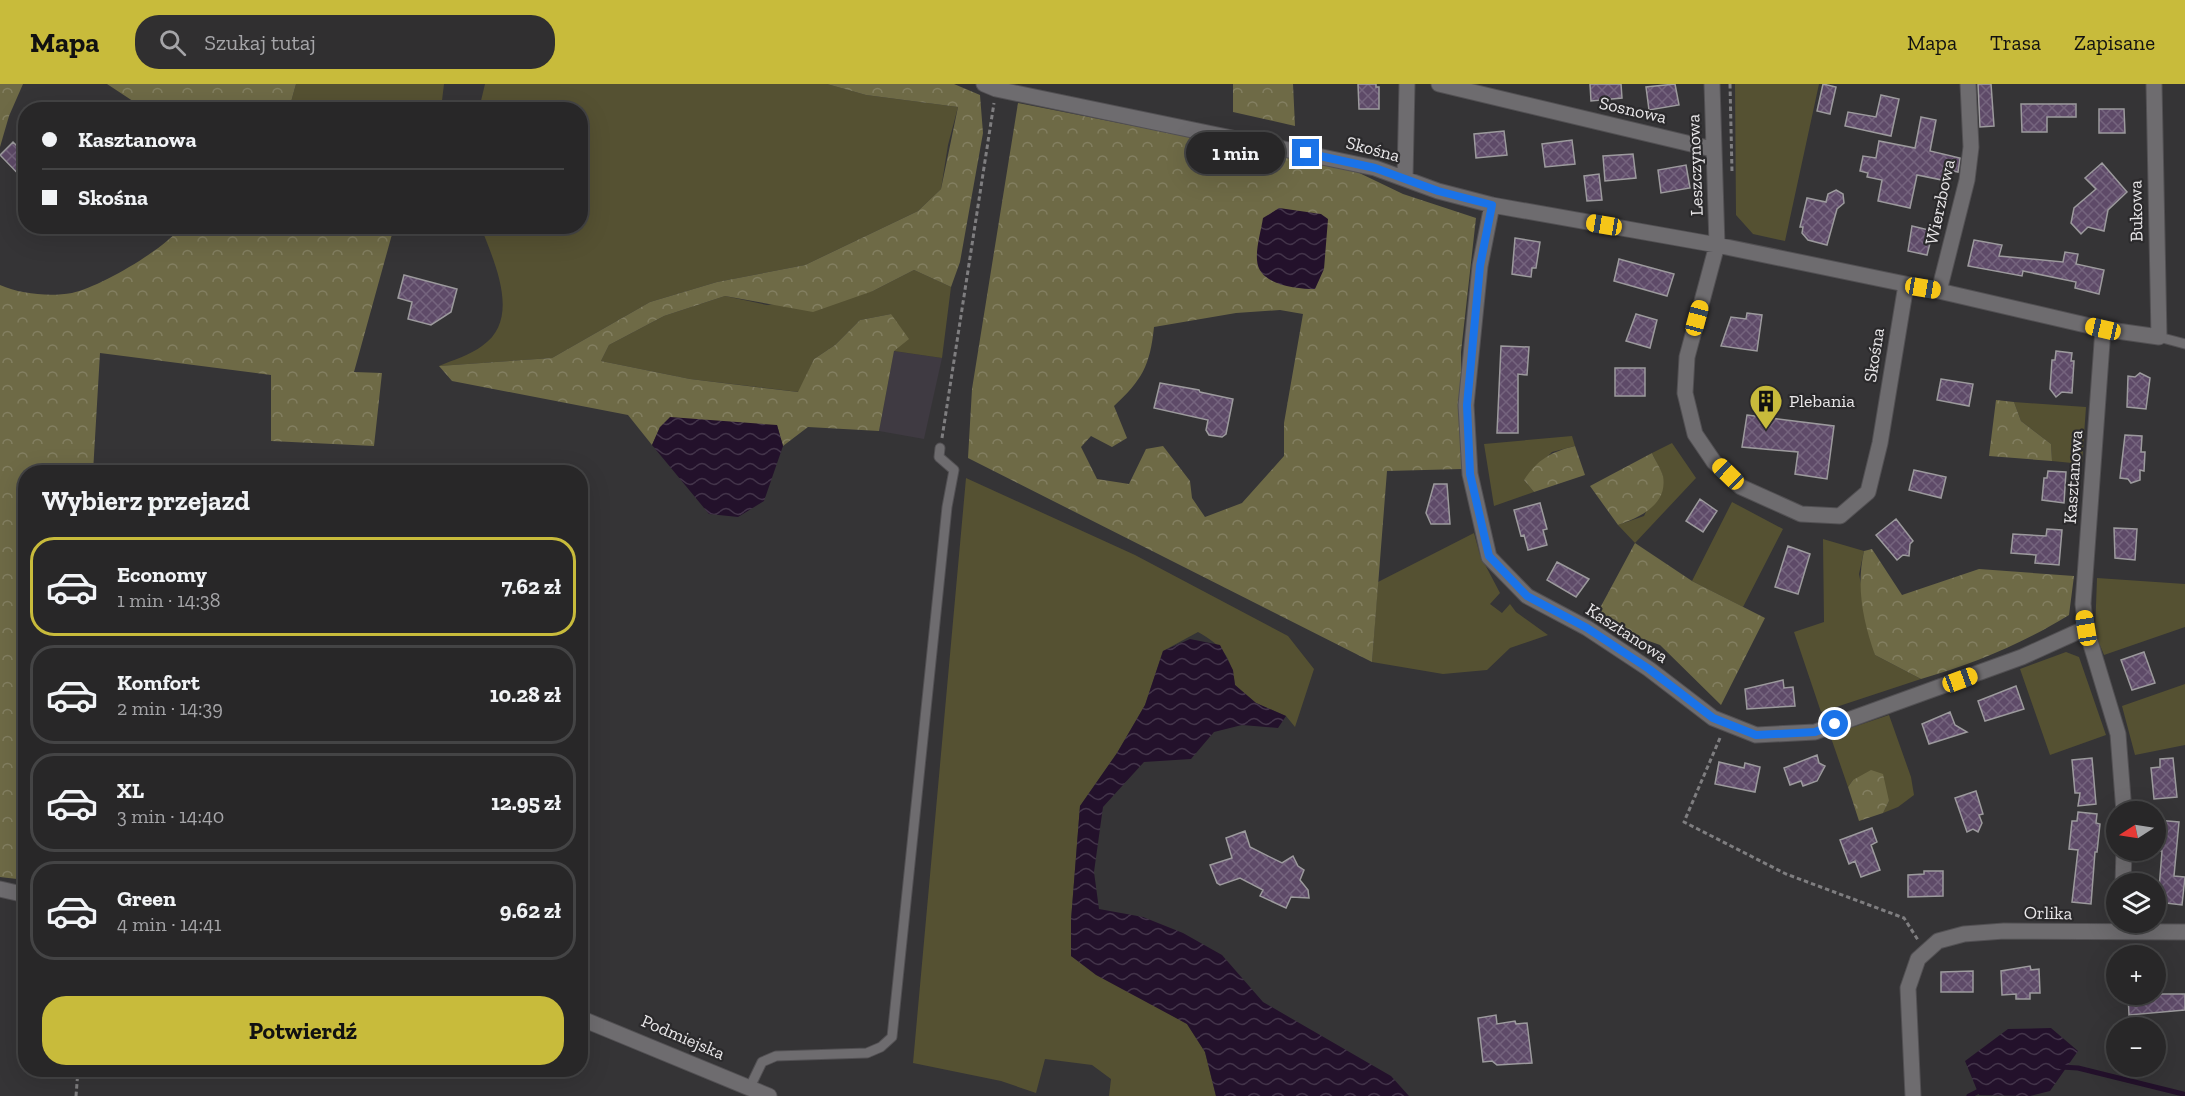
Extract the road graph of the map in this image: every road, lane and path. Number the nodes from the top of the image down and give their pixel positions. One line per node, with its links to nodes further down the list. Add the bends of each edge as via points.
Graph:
1 (1407, 84): 9 (street)
2 (1439, 84): 8 (street, Sosnowa)
3 (1712, 84): 8 (street, Leszczynowa)
4 (1730, 84): 10 (path)
5 (1968, 84): 14 (street, Wierzbowa, via 1971,147 1967,180)
6 (2154, 84): 16 (street, Bukowa)
7 (990, 87): 9 (street, Skośna, via 1375,168); 18 (path)
8 (1712, 148): 12 (street, Leszczynowa)
9 (1405, 178): 11 (street, Skośna)
10 (1732, 181)
11 (1492, 205): 12 (street, Skośna); 20 (street, Kasztanowa, via 1480,266 1467,405 1470,474 1489,556 1527,596 1587,628 1713,718)
12 (1717, 245): 13 (street, Skośna); 13 (street, Skośna, via 1687,357 1685,393 1695,434 1714,462 1741,487 1801,514 1840,516 1868,492)
13 (1906, 285): 14 (street, Skośna)
14 (1939, 291): 15 (street, Skośna)
15 (2103, 329): 16 (street, Skośna); 19 (street, Kasztanowa, via 2083,604)
16 (2159, 337): 17 (lane)
17 (2185, 344)
18 (940, 448): 28 (lane, via 939,457 954,470 892,1037 867,1053 776,1056 762,1062)
19 (2086, 628): 20 (street, Kasztanowa, via 2022,657 1815,732 1756,735); 21 (street, Kasztanowa, via 2118,734)
20 (1726, 723): 25 (path, via 1683,822 1786,874 1904,918)
21 (2123, 801)
22 (0, 889): 23 (street)
23 (18, 893)
24 (2185, 932): 25 (street, Orlika, via 1964,934 1938,942)
25 (1922, 955): 31 (street, via 1908,988)
26 (588, 1021): 28 (street, Podmiejska)
27 (77, 1077): 29 (path)
28 (750, 1087): 30 (street, Podmiejska)
29 (76, 1096)
30 (769, 1096)
31 (1912, 1096)

